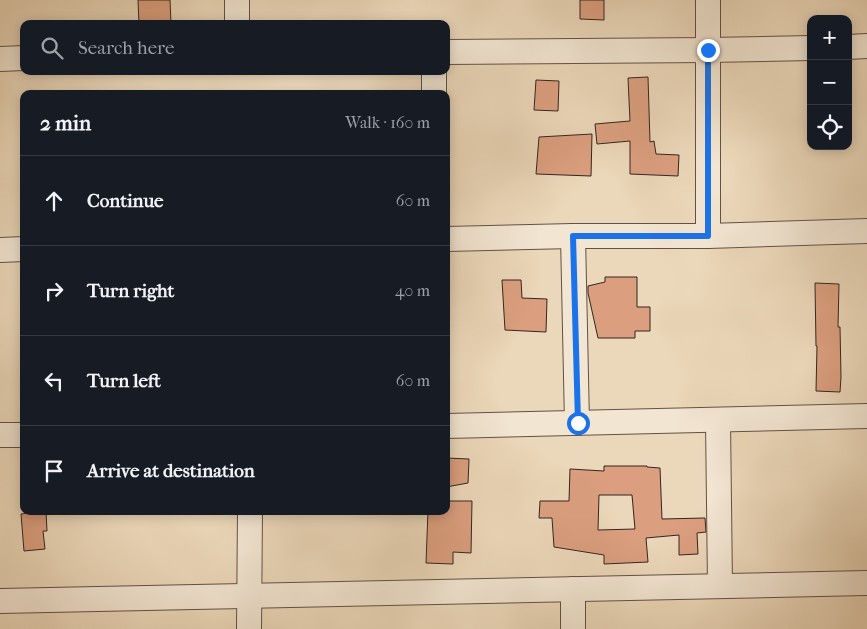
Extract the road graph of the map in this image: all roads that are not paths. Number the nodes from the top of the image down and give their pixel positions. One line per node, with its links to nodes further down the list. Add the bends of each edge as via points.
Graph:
1 (237, 0): 3 (street)
2 (708, 0): 7 (street)
3 (236, 20)
4 (852, 46): 5 (street)
5 (867, 46)
6 (807, 48): 7 (street)
7 (708, 50): 8 (street); 15 (street)
8 (450, 52)
9 (20, 58): 10 (street)
10 (0, 59)
11 (434, 75): 12 (street)
12 (434, 90)
13 (867, 230): 15 (street)
14 (573, 236): 15 (street); 16 (street); 21 (street)
15 (708, 236)
16 (450, 239)
17 (20, 249): 18 (street)
18 (0, 250)
19 (867, 416): 20 (street)
20 (718, 420): 21 (street); 27 (street)
21 (578, 423): 22 (street)
22 (450, 426)
23 (0, 435): 24 (street)
24 (20, 435)
25 (250, 515): 29 (street)
26 (867, 583): 27 (street)
27 (720, 586): 28 (street)
28 (573, 589): 29 (street); 32 (street)
29 (249, 596): 30 (street); 31 (street)
30 (0, 601)
31 (249, 629)
32 (573, 629)

